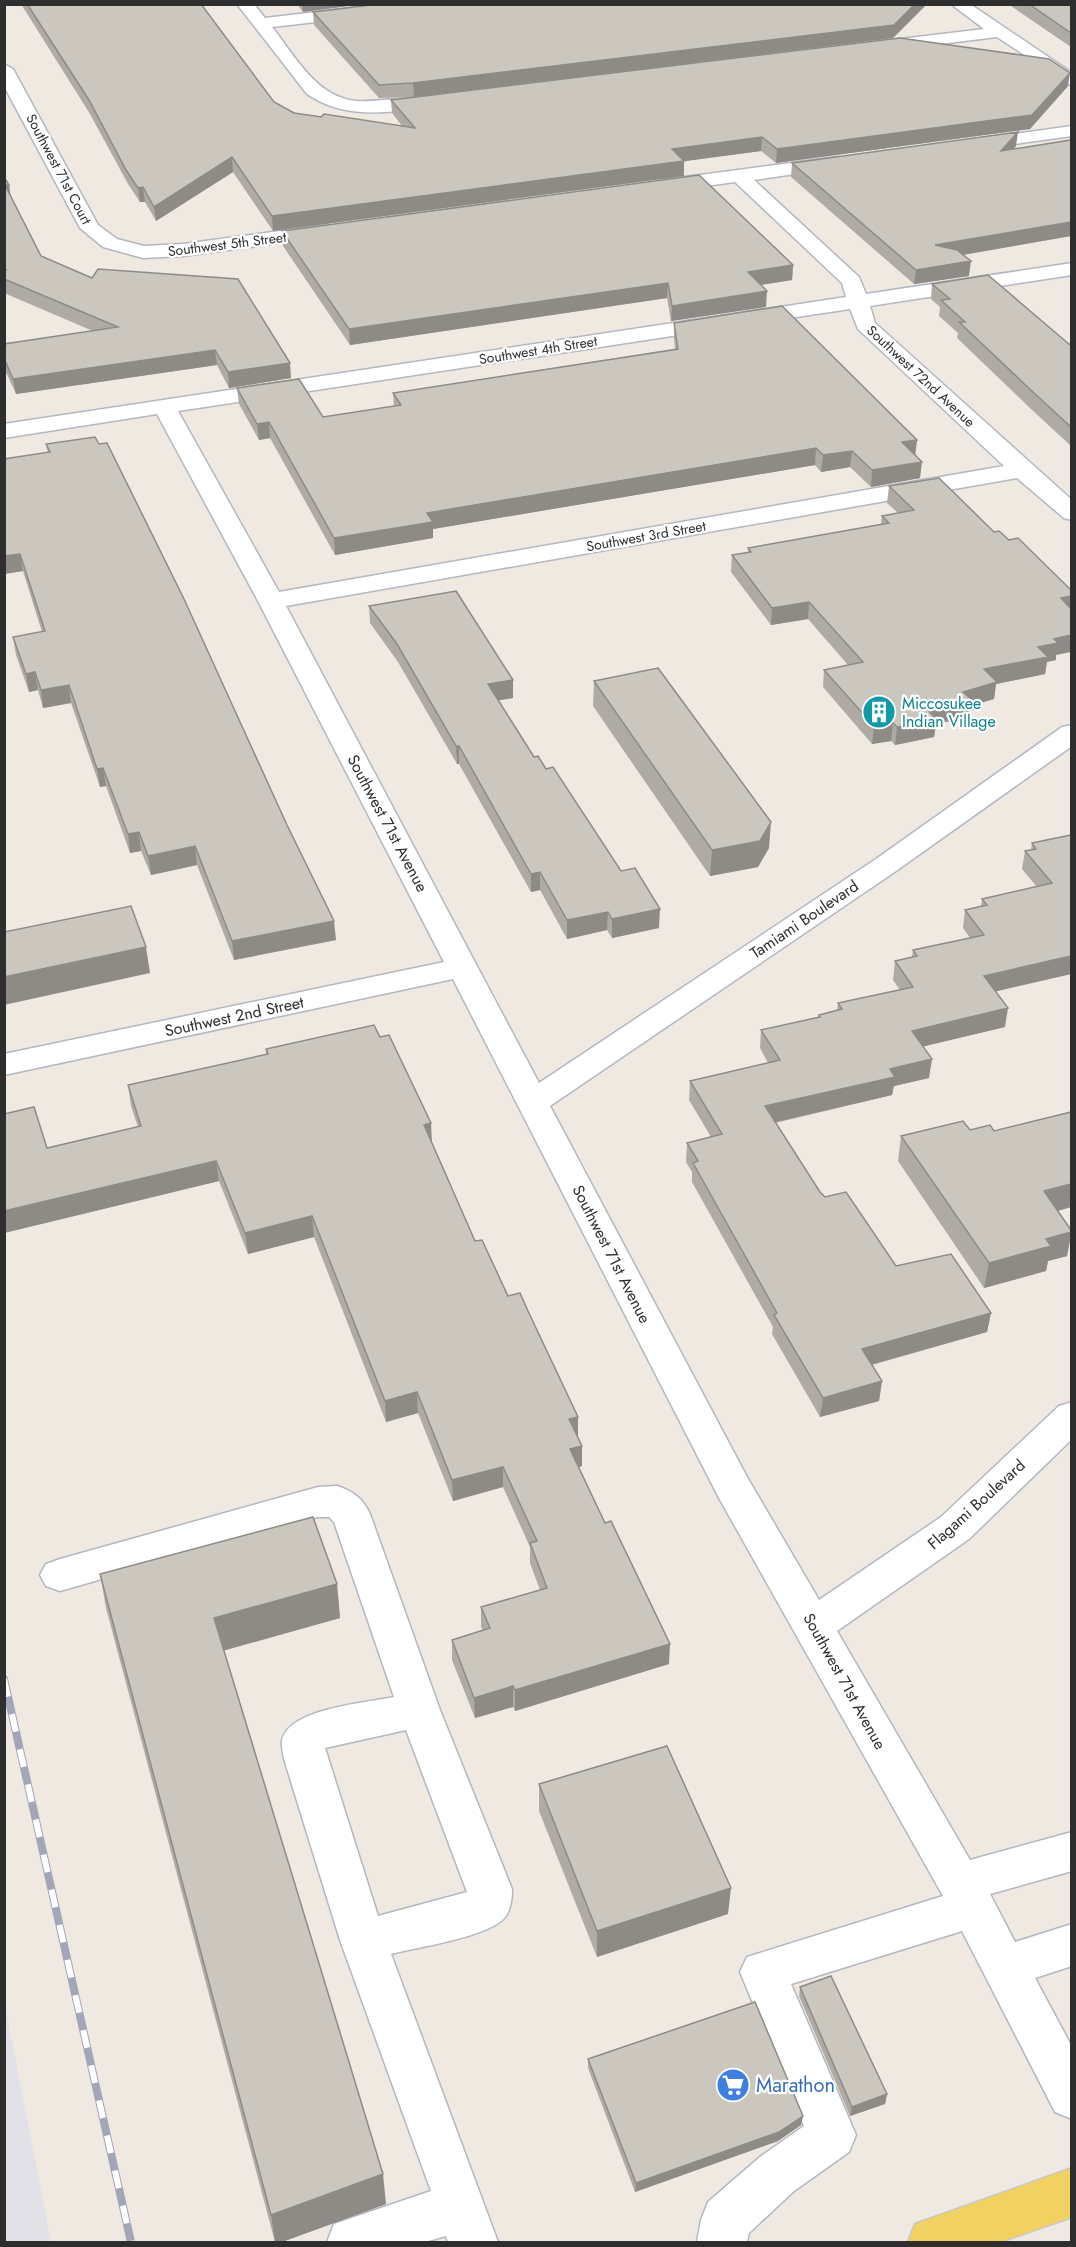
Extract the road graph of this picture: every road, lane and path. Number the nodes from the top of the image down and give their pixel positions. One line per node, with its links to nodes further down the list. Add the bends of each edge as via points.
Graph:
1 (245, 4): 4 (street)
2 (430, 4): 4 (street)
3 (959, 4): 5 (street)
4 (260, 24): 9 (street, via 314,90 326,99 344,105 380,106)
5 (999, 32): 6 (street); 8 (street)
6 (854, 49)
7 (7, 79): 16 (street, Southwest 71st Court, via 90,228 110,243)
8 (1071, 81)
9 (449, 99)
10 (1071, 131): 11 (street)
11 (950, 148)
12 (856, 160): 13 (street)
13 (739, 176): 14 (street); 18 (street, Southwest 72nd Avenue, via 852,281)
14 (645, 188)
15 (340, 229): 16 (street, Southwest 5th Street, via 183,250)
16 (131, 250)
17 (1071, 269): 18 (street, Southwest 4th Street)
18 (857, 302): 19 (street, Southwest 4th Street); 21 (street, Southwest 72nd Avenue, via 865,325)
19 (164, 407): 20 (street, Southwest 4th Street); 23 (street, Southwest 71st Avenue)
20 (4, 431)
21 (1022, 470): 22 (street, Southwest 72nd Avenue); 23 (street, Southwest 3rd Street)
22 (1071, 513)
23 (271, 601): 25 (street, Southwest 71st Avenue)
24 (1071, 733): 27 (street, Tamiami Boulevard, via 886,865)
25 (463, 967): 26 (street, Southwest 2nd Street); 27 (street, Southwest 71st Avenue)
26 (4, 1065)
27 (533, 1102): 30 (street, Southwest 71st Avenue, via 733,1487)
28 (1071, 1416): 30 (street, Flagami Boulevard, via 954,1528)
29 (60, 1575): 31 (street, via 318,1502 337,1502 351,1514)
30 (814, 1625): 33 (street, Southwest 71st Avenue)
31 (419, 1710): 34 (street, via 316,1731 303,1741 305,1759); 34 (street, via 490,1889 489,1903 473,1913)
32 (1071, 1851): 33 (street)
33 (966, 1895): 36 (street, Southwest 71st Avenue); 41 (street, via 763,1972 832,2135 777,2174 726,2220)
34 (363, 1940): 39 (street)
35 (1071, 1944): 36 (street)
36 (1003, 1967): 37 (street, Southwest 71st Avenue)
37 (1071, 2096)
38 (1071, 2192): 42 (main road)
39 (467, 2224): 40 (street)
40 (352, 2242)
41 (722, 2242)
42 (933, 2242)

